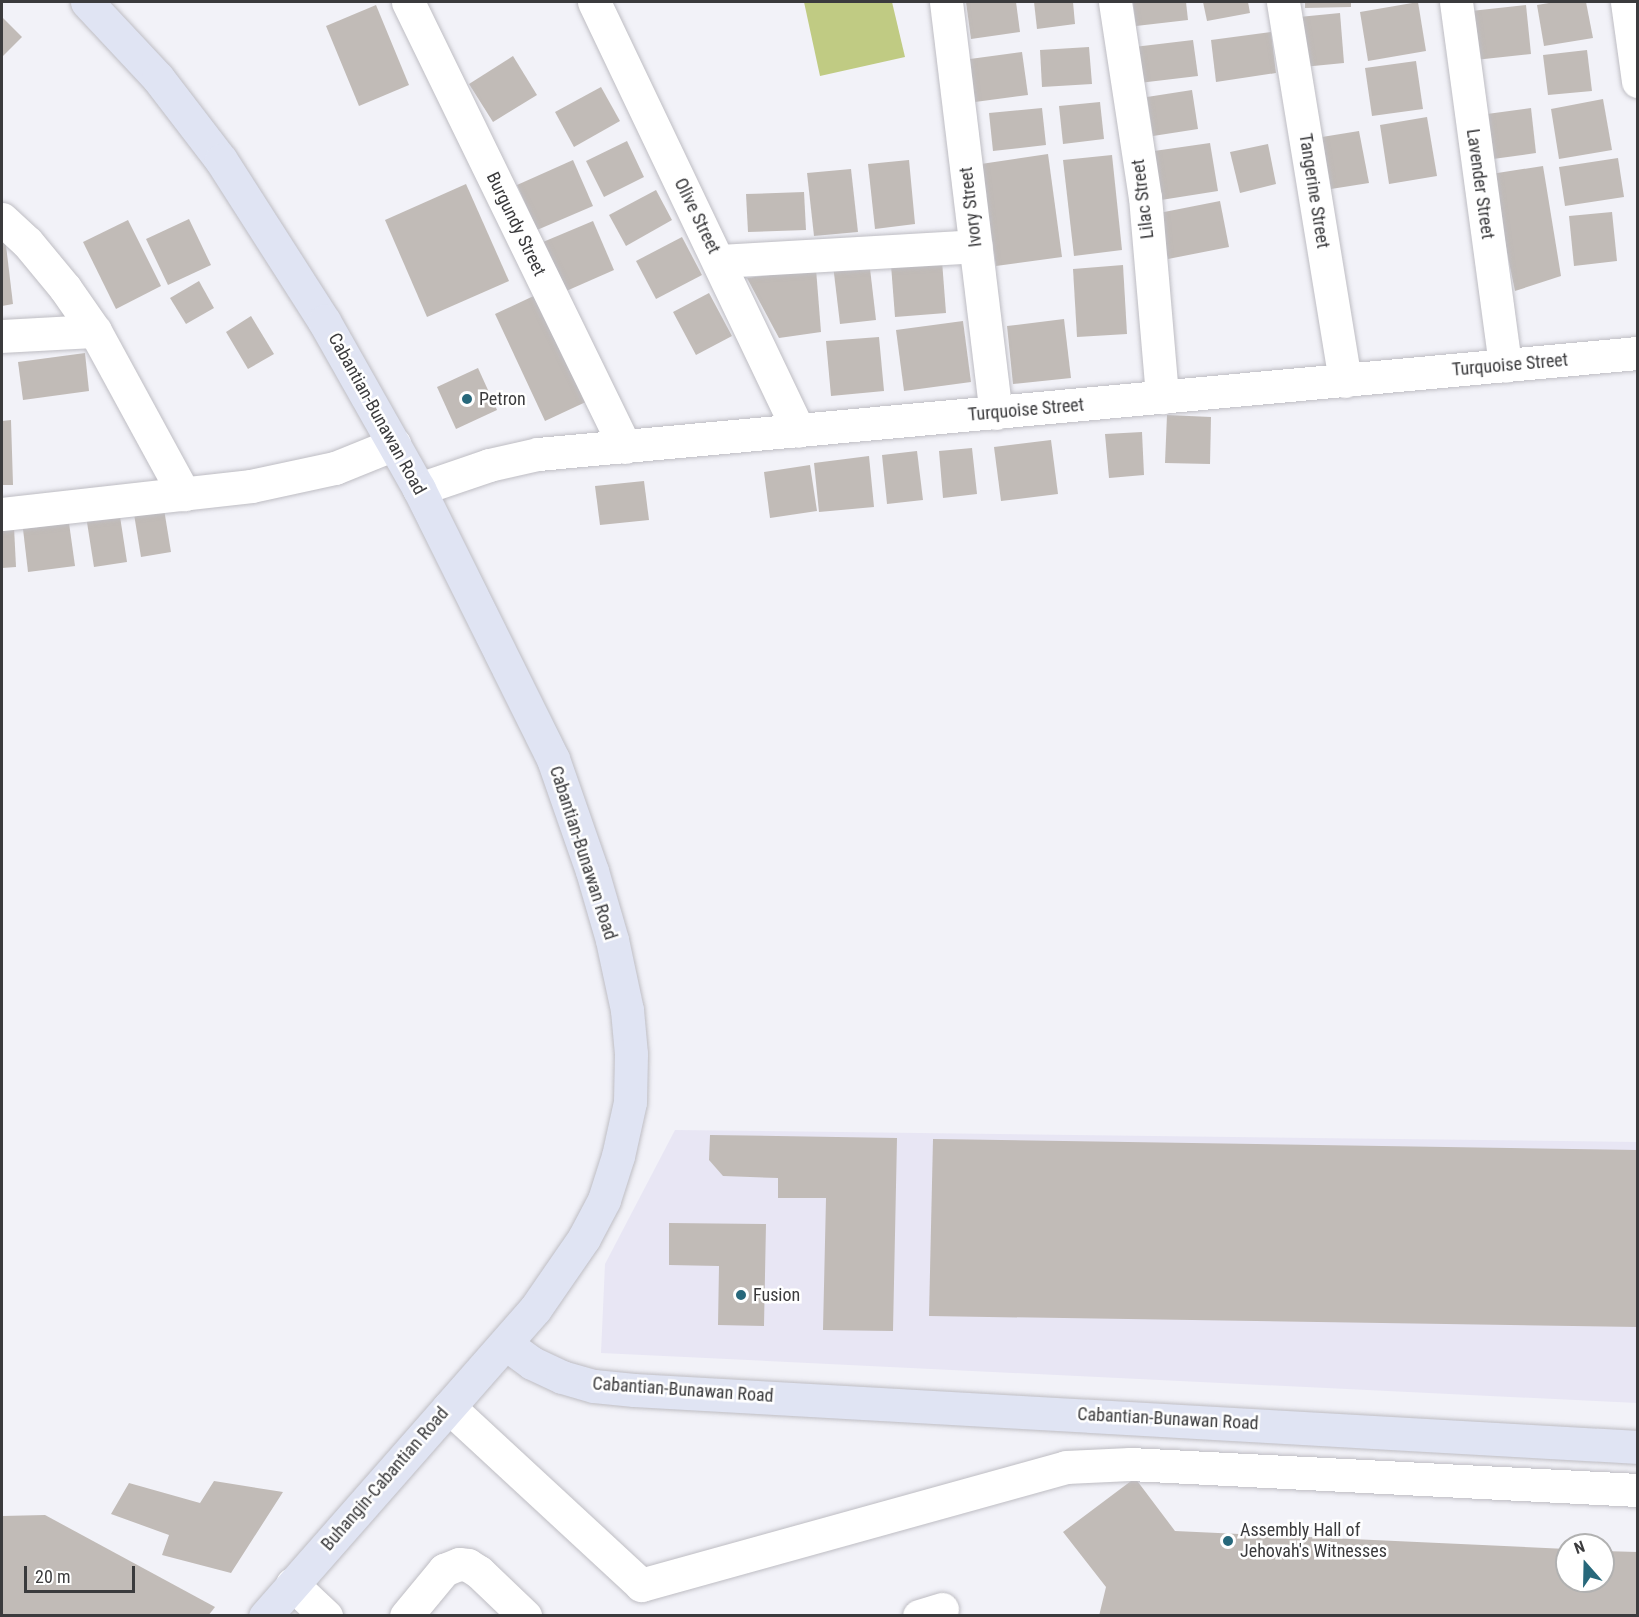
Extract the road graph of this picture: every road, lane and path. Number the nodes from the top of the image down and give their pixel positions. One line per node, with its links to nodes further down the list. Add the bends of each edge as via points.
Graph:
1 (87, 2): 21 (main road, Cabantian-Bunawan Road, via 158,78 221,160 324,321)
2 (408, 2): 22 (street, Burgundy Street)
3 (594, 2): 12 (street, Olive Street)
4 (946, 2): 11 (street, Ivory Street)
5 (1115, 2): 18 (street, Lilac Street, via 1144,197)
6 (1283, 2): 17 (street, Tangerine Street)
7 (1456, 2): 16 (street, Lavender Street)
8 (1627, 2): 9 (street)
9 (1638, 81)
10 (2, 219): 13 (street, via 27,242)
11 (976, 246): 12 (street); 19 (street, Ivory Street)
12 (719, 261): 20 (street, Olive Street)
13 (95, 331): 14 (street); 24 (street)
14 (2, 336)
15 (1638, 353): 16 (street, Turquoise Street)
16 (1505, 366): 17 (street, Turquoise Street)
17 (1345, 381): 18 (street, Turquoise Street)
18 (1162, 397): 19 (street, Turquoise Street)
19 (996, 413): 20 (street, Turquoise Street)
20 (799, 431): 22 (street, Turquoise Street)
21 (394, 444): 23 (main road, Cabantian-Bunawan Road); 24 (street, via 298,478)
22 (626, 447): 23 (street, Turquoise Street, via 516,458)
23 (419, 489): 26 (main road, Cabantian-Bunawan Road, via 553,759 592,871 627,1010 630,1102 604,1200 561,1276)
24 (184, 494): 25 (street)
25 (2, 514)
26 (506, 1344): 27 (main road, Buhangin-Cabantian Road); 28 (main road, Cabantian-Bunawan Road, via 532,1363 562,1377 594,1386 634,1390)
27 (448, 1407): 29 (street, via 641,1585 1066,1467 1130,1464); 30 (main road, Buhangin-Cabantian Road)
28 (1638, 1447)
29 (1638, 1490)
30 (292, 1584): 31 (main road, Buhangin-Cabantian Road); 32 (street)
31 (265, 1616)
32 (326, 1616)
33 (406, 1616): 34 (street, via 444,1569 459,1564 479,1572)
34 (525, 1616)

